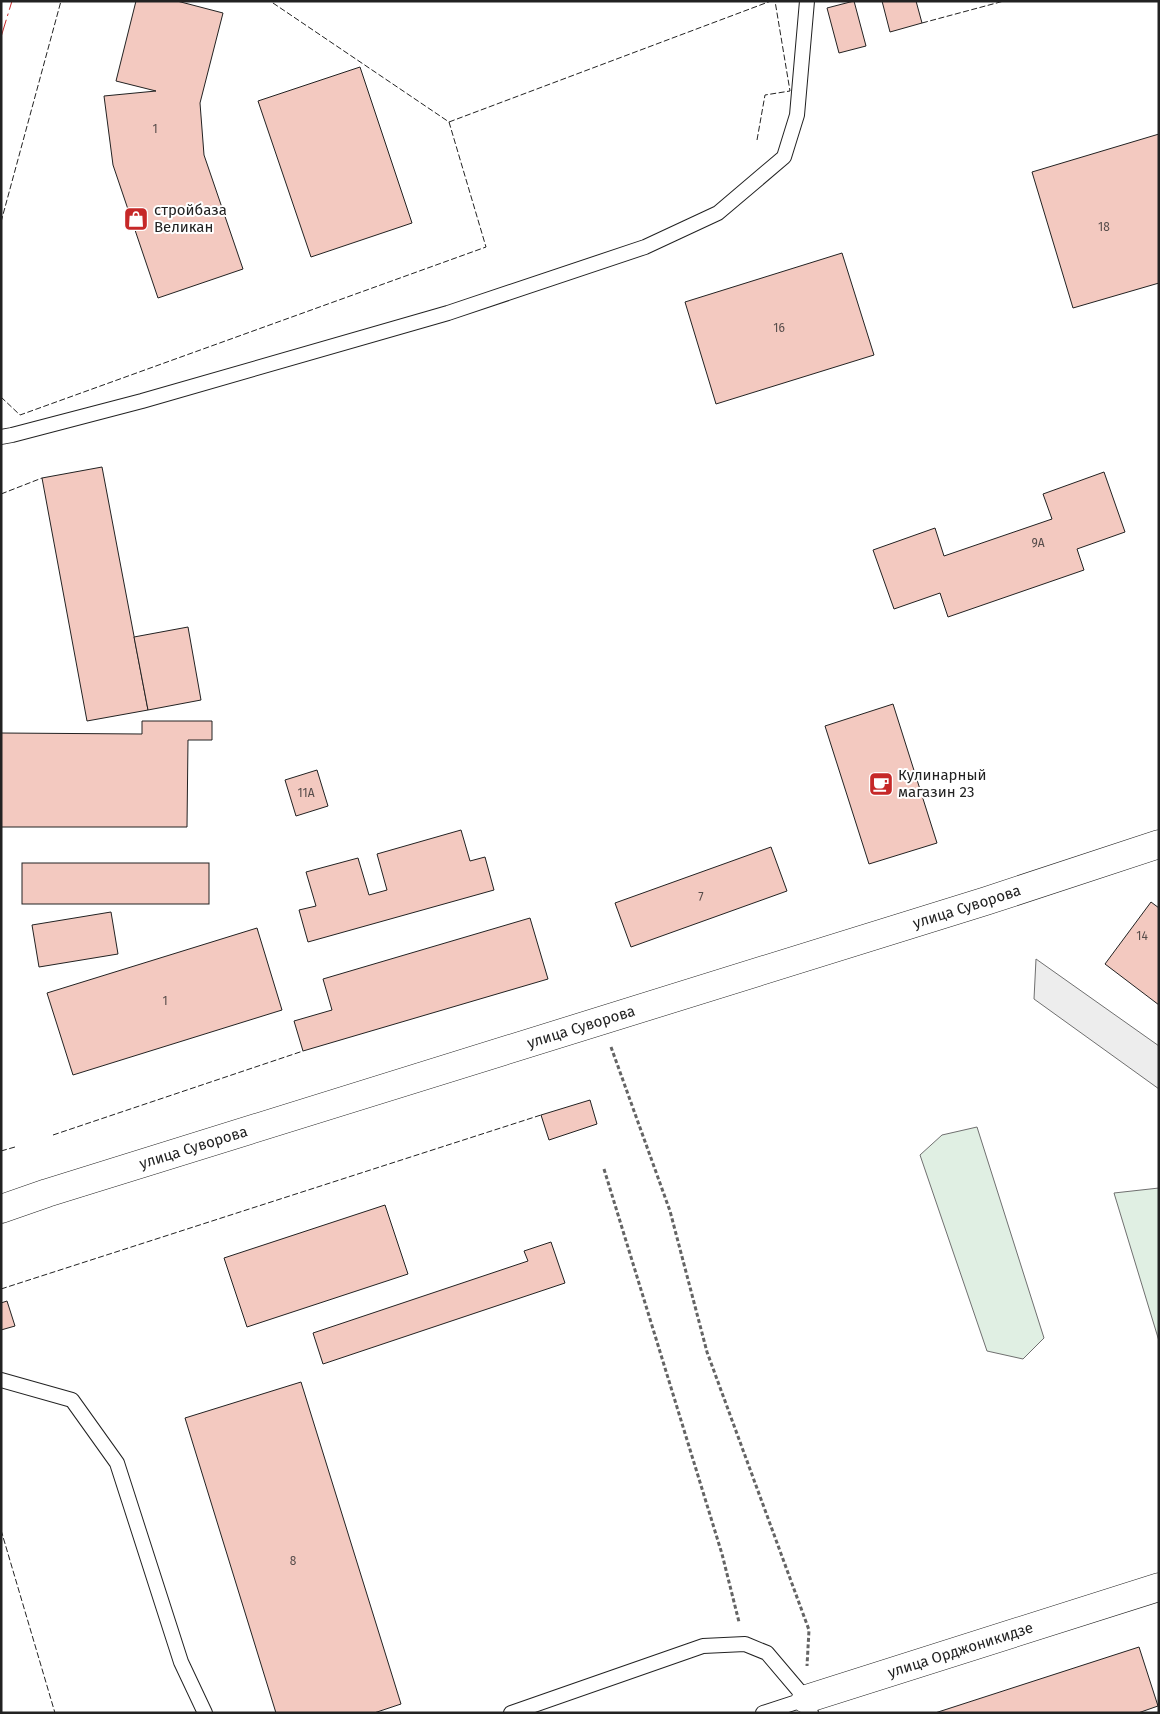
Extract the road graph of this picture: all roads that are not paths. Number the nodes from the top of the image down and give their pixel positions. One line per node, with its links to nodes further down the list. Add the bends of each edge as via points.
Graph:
1 (806, 1): 2 (lane, via 798,115 784,157 718,213 645,248 448,312 142,401)
2 (1, 437)
3 (1159, 844): 4 (street, улица Суворова)
4 (1, 1209)
5 (1, 1380): 8 (lane, via 72,1400 117,1463 181,1662)
6 (1159, 1586): 7 (street, улица Орджоникидзе)
7 (808, 1706): 9 (lane, via 767,1653 745,1644 703,1646); 10 (lane, улица Орджоникидзе)
8 (205, 1713)
9 (511, 1713)
10 (764, 1713)

